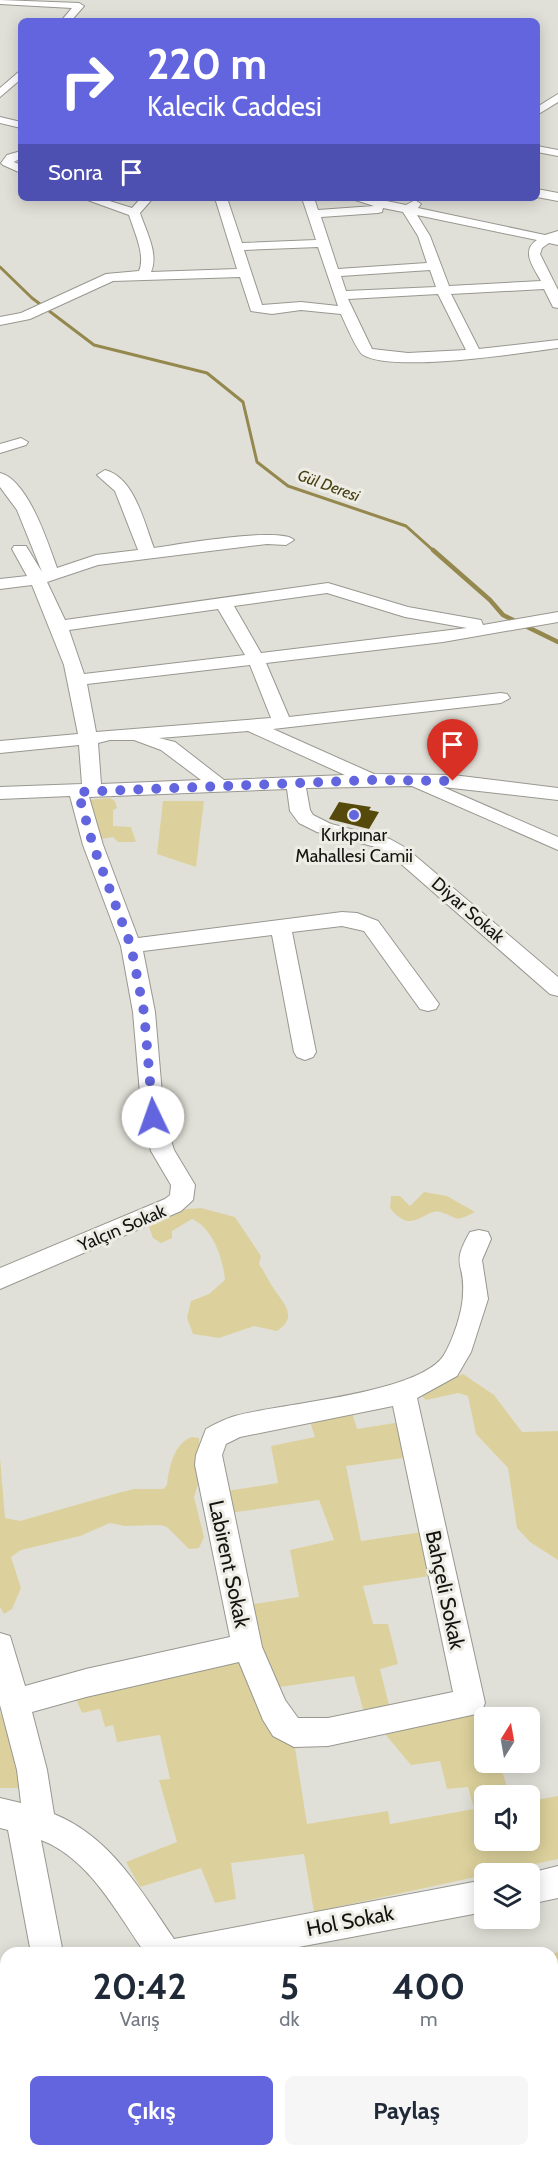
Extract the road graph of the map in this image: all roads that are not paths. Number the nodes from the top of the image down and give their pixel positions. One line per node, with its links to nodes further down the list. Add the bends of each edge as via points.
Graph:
1 (0, 1): 2 (street, via 79,6)
2 (69, 18)
3 (0, 77): 4 (street)
4 (18, 79): 5 (street)
5 (0, 94)
6 (558, 97): 7 (street)
7 (540, 115)
8 (0, 120): 9 (street)
9 (18, 124)
10 (540, 150): 11 (street)
11 (558, 153)
12 (18, 155): 13 (street, via 10,157 7,163)
13 (18, 168)
14 (540, 194): 15 (street)
15 (558, 197)
16 (97, 201): 23 (street)
17 (144, 201): 23 (street)
18 (222, 201): 27 (street)
19 (310, 201): 24 (street)
20 (368, 201): 22 (street)
21 (417, 201): 22 (street)
22 (404, 209): 24 (street); 25 (street); 28 (street, via 424,236)
23 (134, 213): 31 (street, via 148,264 144,273)
24 (314, 214): 26 (street)
25 (554, 237): 32 (street, via 536,246 534,254)
26 (324, 243): 27 (street); 30 (street)
27 (236, 247): 29 (street)
28 (434, 266): 30 (street); 33 (street)
29 (244, 273): 31 (street); 36 (street, via 256,308 301,306)
30 (333, 273): 34 (street)
31 (136, 277): 37 (street, via 111,277)
32 (549, 285): 33 (street); 35 (street)
33 (443, 290): 34 (street); 39 (street)
34 (341, 295): 36 (street)
35 (558, 304)
36 (346, 311): 39 (street, via 363,347 375,355)
37 (3, 324)
38 (558, 344): 39 (street)
39 (474, 352)
40 (21, 442): 41 (street)
41 (0, 449)
42 (105, 476): 46 (street, via 123,491)
43 (0, 478): 47 (street, via 10,487 32,525)
44 (286, 540): 46 (street)
45 (20, 549): 47 (street)
46 (148, 554): 47 (street, via 96,560)
47 (45, 577): 48 (street); 51 (street, Yalçın Sokak)
48 (0, 584)
49 (223, 602): 51 (street); 52 (street, via 328,588 405,612); 53 (street)
50 (558, 617): 52 (street)
51 (60, 626): 54 (street, Yalçın Sokak)
52 (497, 627): 53 (street)
53 (256, 659): 54 (street); 56 (street)
54 (79, 680): 59 (street, Yalçın Sokak)
55 (501, 698): 56 (street)
56 (282, 722): 57 (street)
57 (250, 725): 58 (street); 61 (street)
58 (116, 736): 59 (street); 64 (street, via 168,746)
59 (90, 737): 60 (street); 65 (street, Yalçın Sokak)
60 (0, 747)
61 (373, 780): 62 (street); 63 (street)
62 (414, 781): 67 (street, via 477,783); 68 (street)
63 (296, 785): 64 (street); 71 (street, Diyar Sokak, via 300,811 306,819 324,828 383,843 399,852)
64 (220, 786): 65 (street)
65 (85, 792): 66 (street); 70 (street, Yalçın Sokak, via 93,845)
66 (0, 793)
67 (558, 794)
68 (558, 844)
69 (281, 927): 70 (street); 72 (street, via 342,919 370,926); 73 (street)
70 (131, 946): 75 (street, Yalçın Sokak, via 144,1012 153,1117 163,1151 183,1185 184,1194 173,1205)
71 (558, 988)
72 (429, 1004)
73 (305, 1052)
74 (479, 1239): 76 (street, via 469,1253 476,1294 458,1358 439,1376)
75 (0, 1279)
76 (403, 1393): 78 (street, Labirent Sokak, via 235,1427 215,1437 210,1465); 78 (street, Bahçeli Sokak, via 470,1703 328,1732 294,1733 274,1710)
77 (0, 1646): 79 (street)
78 (247, 1647): 79 (street, Labirent Sokak, via 129,1672)
79 (14, 1703): 80 (street, via 32,1770)
80 (20, 1818): 84 (street); 85 (street, via 63,1834 101,1867)
81 (558, 1882): 82 (street)
82 (540, 1886)
83 (474, 1898): 86 (street, Hol Sokak)
84 (46, 1947)
85 (160, 1947)
86 (212, 1947)

